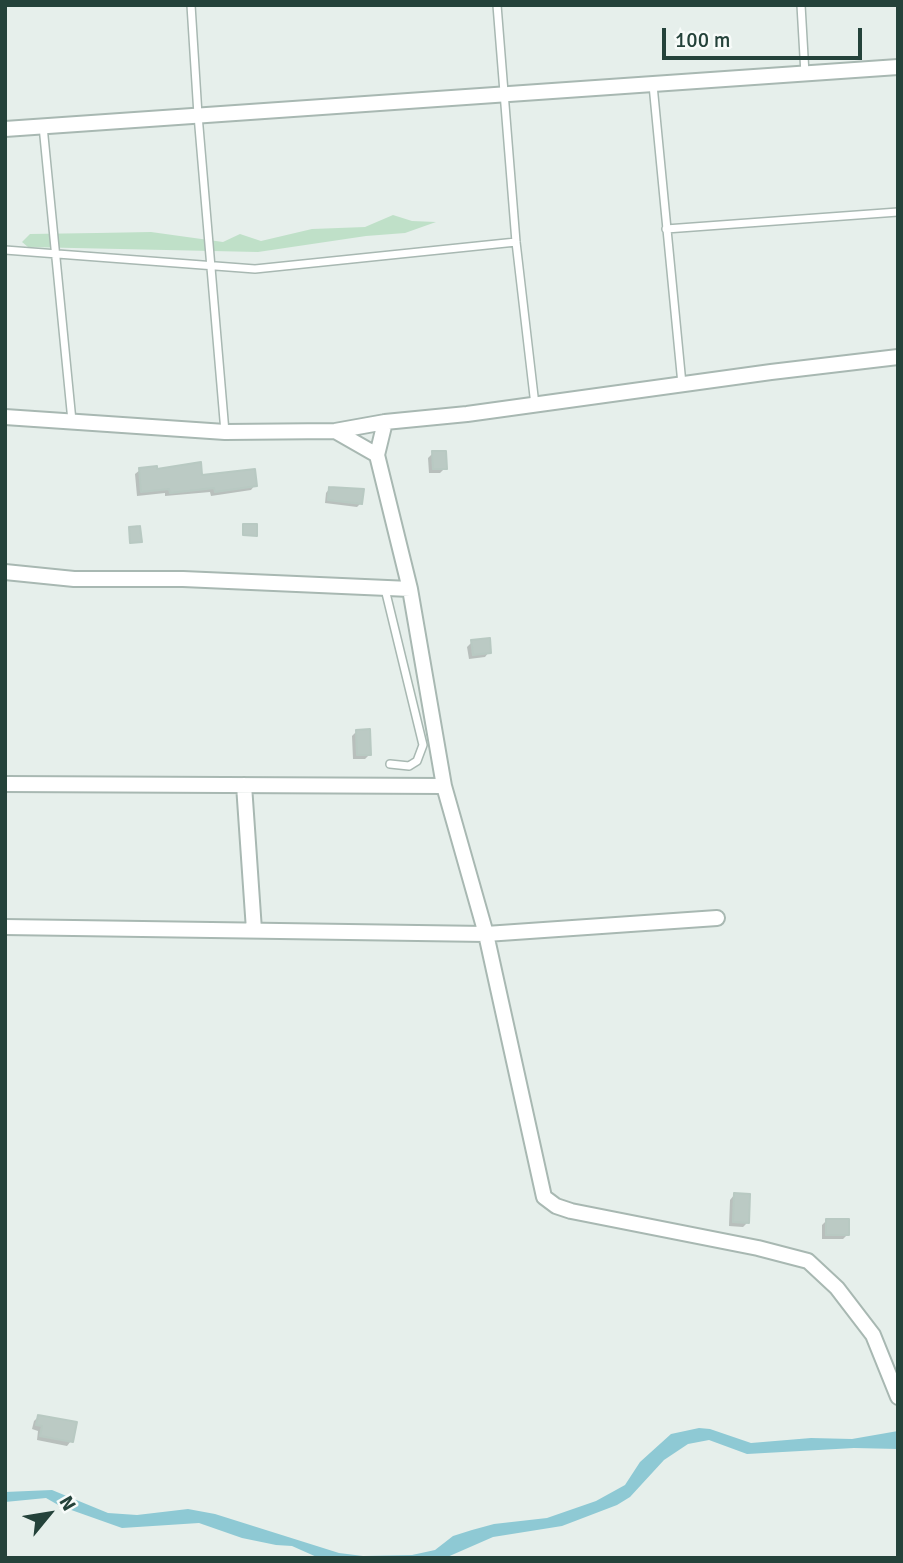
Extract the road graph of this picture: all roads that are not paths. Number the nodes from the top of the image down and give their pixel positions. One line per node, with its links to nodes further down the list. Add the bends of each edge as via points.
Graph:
1 (191, 5): 8 (lane)
2 (497, 5): 7 (lane)
3 (801, 5): 5 (lane)
4 (898, 66): 5 (street)
5 (805, 74): 6 (street)
6 (653, 84): 7 (street); 12 (lane)
7 (504, 95): 8 (street); 13 (lane)
8 (198, 115): 9 (street); 16 (lane)
9 (43, 126): 10 (street); 15 (lane)
10 (5, 129)
11 (898, 212): 12 (lane)
12 (666, 229): 18 (lane)
13 (516, 242): 16 (lane, via 255,269); 19 (lane)
14 (5, 250): 15 (lane)
15 (55, 253): 16 (lane); 21 (lane)
16 (211, 265): 24 (lane)
17 (898, 357): 18 (street)
18 (682, 384): 19 (street)
19 (535, 405): 22 (street)
20 (5, 417): 21 (street)
21 (72, 421): 24 (street)
22 (385, 422): 23 (street); 25 (street)
23 (335, 431): 24 (street); 25 (street)
24 (225, 432)
25 (377, 455): 28 (street)
26 (5, 572): 27 (street, via 74,579)
27 (384, 588): 28 (street); 29 (lane, via 423,745 417,761 409,766)
28 (410, 589): 32 (street)
29 (390, 764)
30 (5, 784): 31 (street)
31 (244, 785): 32 (street); 35 (street)
32 (444, 786): 36 (street)
33 (717, 918): 36 (street)
34 (5, 927): 35 (street)
35 (254, 930): 36 (street)
36 (486, 934): 37 (street, via 544,1197 571,1210 808,1261 837,1288 873,1335)
37 (898, 1397)

